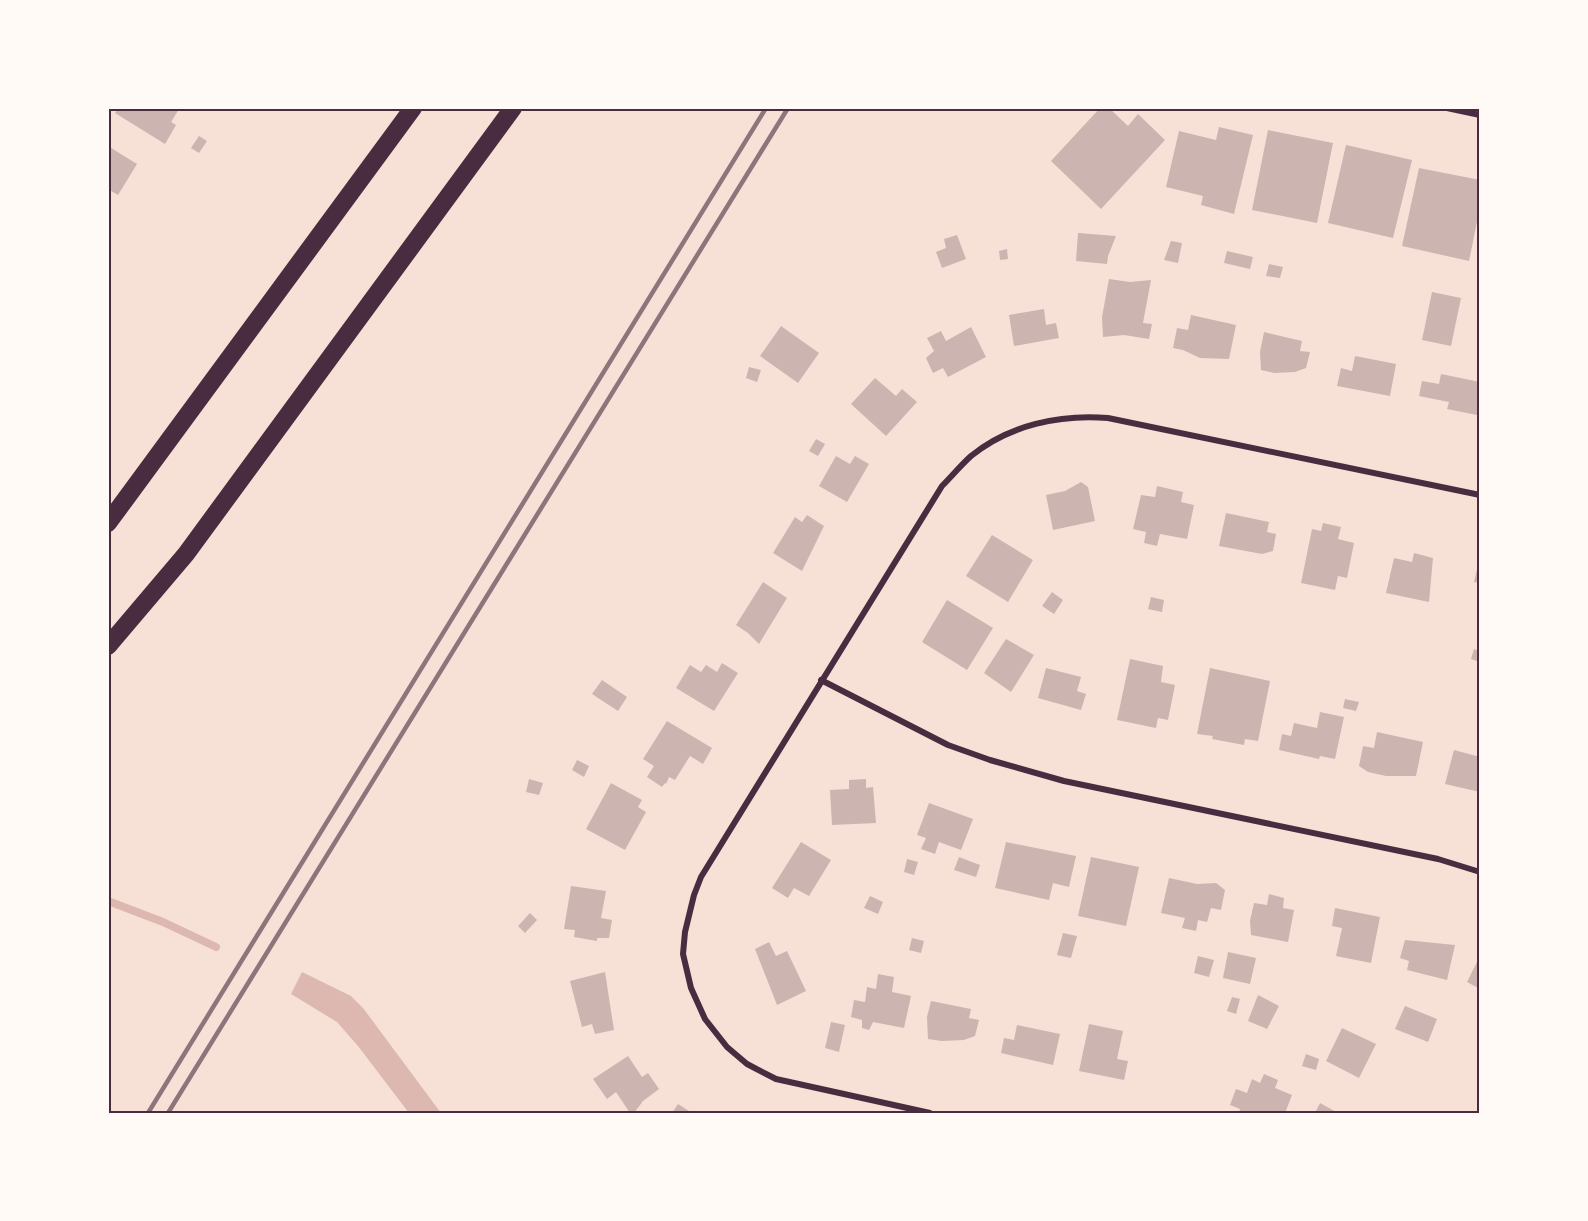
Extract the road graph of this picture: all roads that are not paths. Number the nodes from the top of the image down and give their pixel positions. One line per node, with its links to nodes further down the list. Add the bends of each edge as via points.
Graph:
1 (413, 108): 6 (highway)
2 (513, 108): 7 (highway, via 186,555)
3 (1447, 108): 4 (street)
4 (1480, 115)
5 (1480, 495): 8 (street, via 1107,418 1051,420 1021,428 970,457 942,486)
6 (108, 523)
7 (108, 646)
8 (821, 680): 9 (street, via 948,745 990,760 1064,781 1438,859); 10 (street, via 701,877 685,932 683,954 691,988 705,1019 727,1047 747,1064 776,1079)
9 (1480, 872)
10 (930, 1113)

